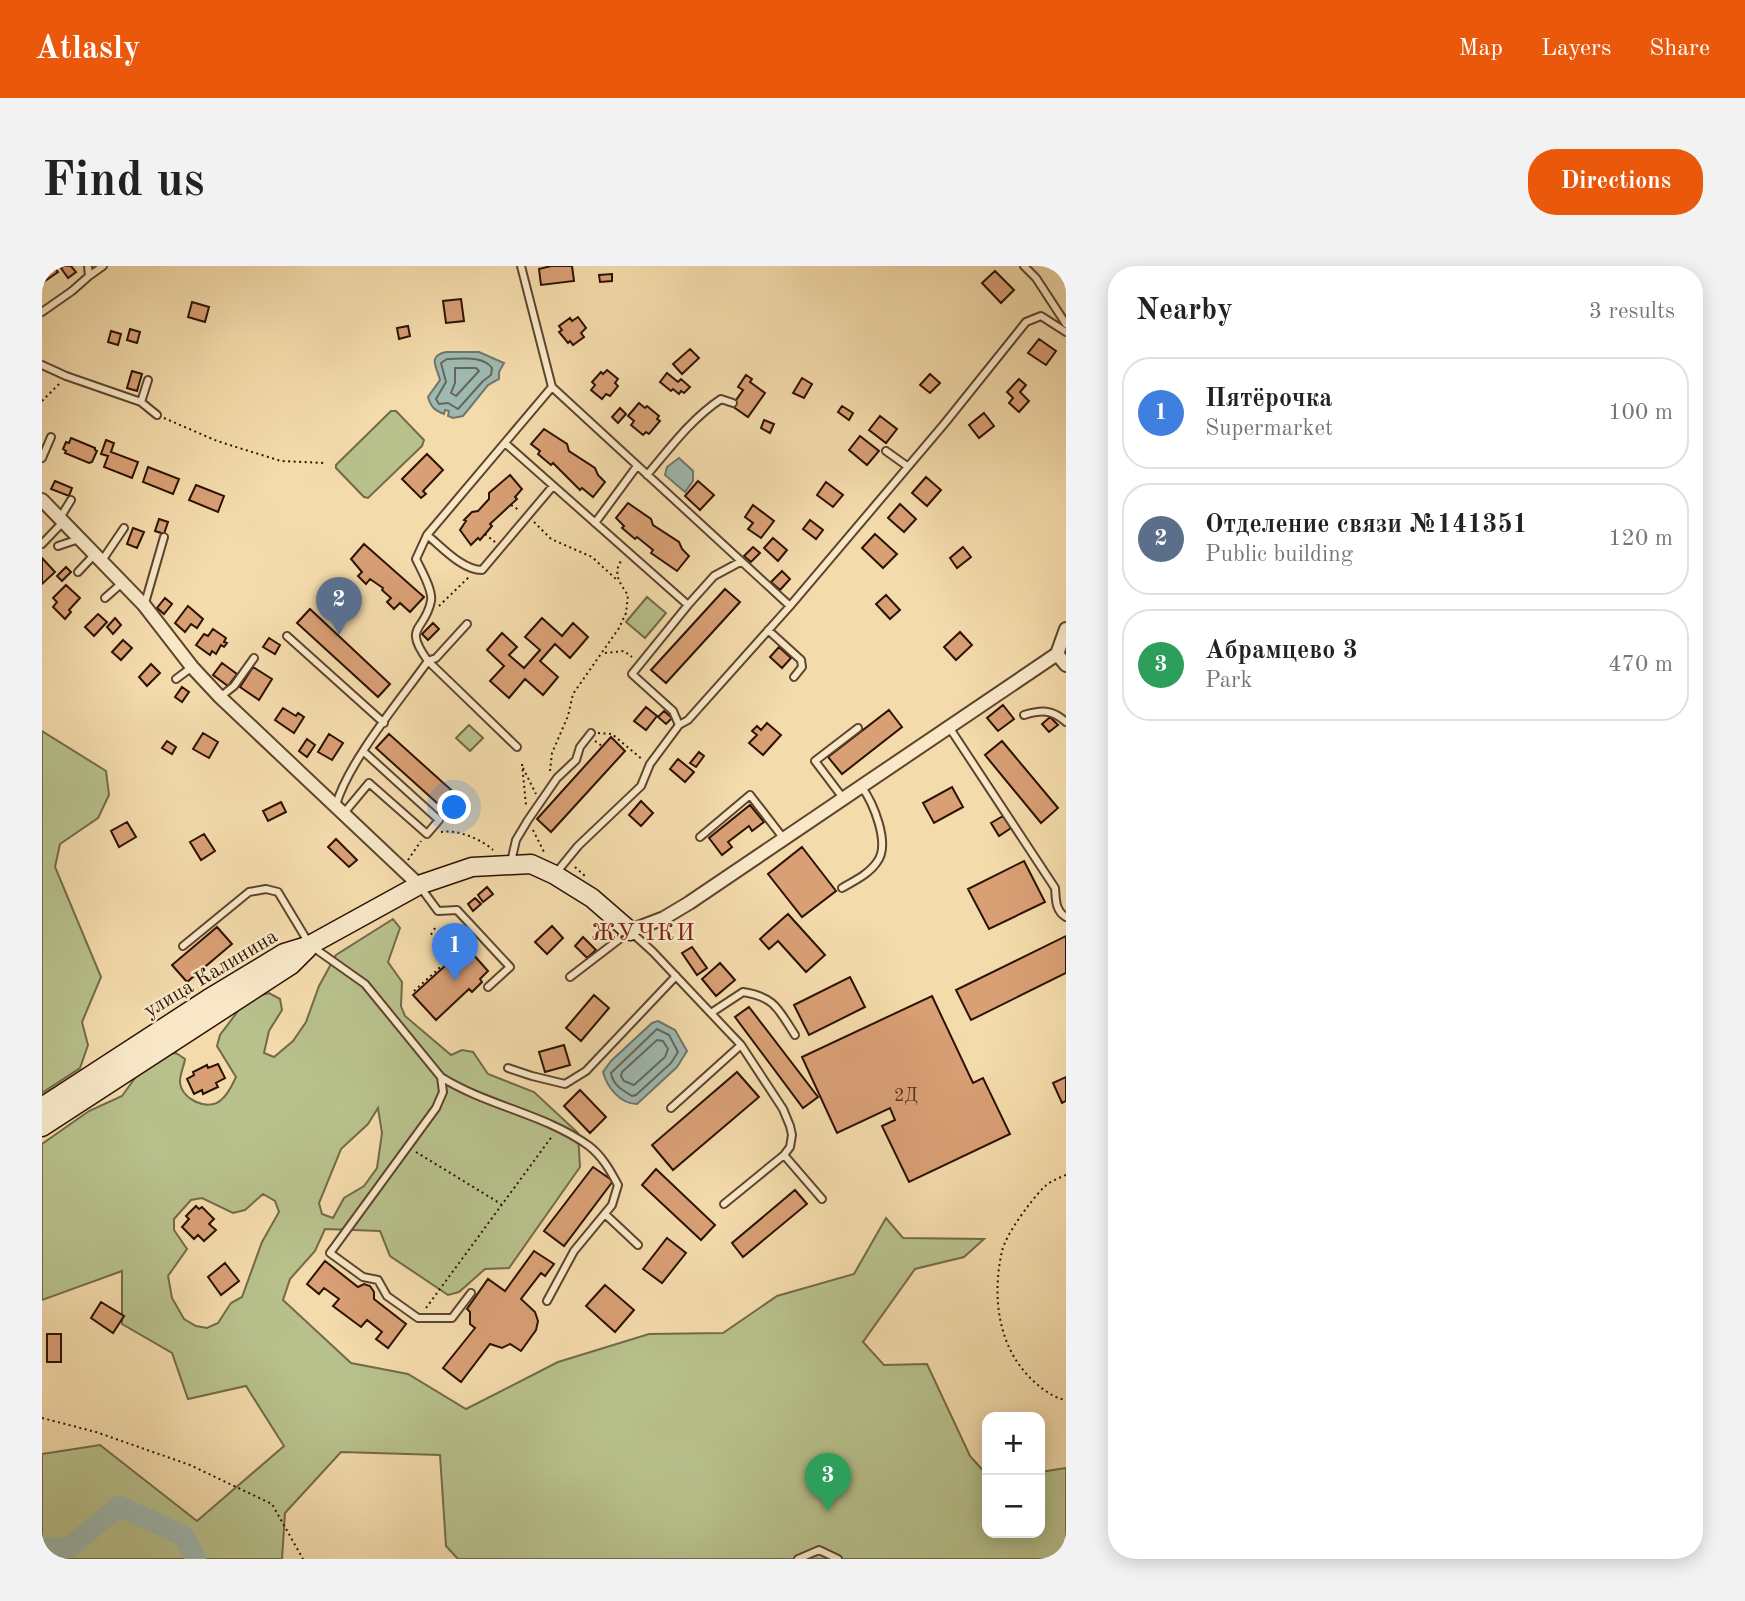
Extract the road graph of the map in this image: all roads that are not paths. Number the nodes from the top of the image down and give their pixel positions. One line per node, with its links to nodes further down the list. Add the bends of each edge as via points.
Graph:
1 (88, 266): 5 (lane)
2 (103, 266): 5 (lane)
3 (521, 266): 11 (lane)
4 (1024, 266): 7 (lane)
5 (89, 275): 6 (lane)
6 (42, 312)
7 (1066, 324)
8 (1066, 332): 15 (lane, via 1041,316 1026,322)
9 (42, 365): 12 (lane)
10 (148, 380): 12 (lane)
11 (552, 387): 18 (lane); 21 (lane)
12 (141, 402): 14 (lane)
13 (733, 403): 23 (lane, via 720,399 706,409)
14 (157, 415)
15 (945, 423): 16 (lane); 22 (lane)
16 (953, 429)
17 (51, 437): 20 (lane)
18 (505, 443): 24 (lane); 30 (lane)
19 (886, 451): 22 (lane)
20 (42, 458)
21 (637, 466): 23 (lane); 28 (lane)
22 (907, 466): 42 (lane)
23 (647, 475): 36 (lane)
24 (553, 486): 28 (lane); 30 (lane, via 482,570 462,564)
25 (42, 500): 27 (street)
26 (71, 500): 27 (lane)
27 (61, 520): 32 (street); 33 (lane)
28 (595, 523): 41 (lane)
29 (124, 528): 35 (lane)
30 (427, 535): 49 (lane, via 416,559 432,598 415,630)
31 (164, 537): 40 (lane)
32 (79, 539): 34 (lane); 35 (street)
33 (42, 544)
34 (58, 546)
35 (98, 558): 37 (lane); 38 (street)
36 (740, 562): 41 (lane, via 715,576); 42 (lane)
37 (78, 572)
38 (122, 583): 39 (lane); 40 (street)
39 (105, 598)
40 (144, 605): 51 (street)
41 (688, 605): 58 (lane, via 632,674 673,711)
42 (790, 606): 45 (lane)
43 (467, 624): 49 (lane)
44 (1066, 629): 47 (street)
45 (768, 630): 52 (lane, via 801,660 802,667); 58 (lane)
46 (287, 636): 57 (lane)
47 (1056, 654): 50 (street); 59 (street)
48 (254, 659): 54 (lane)
49 (428, 661): 57 (lane); 62 (lane)
50 (1066, 665)
51 (192, 667): 53 (lane); 54 (street)
52 (794, 677)
53 (176, 679)
54 (220, 697): 66 (street)
55 (1024, 715): 56 (lane, via 1052,711)
56 (1066, 722)
57 (384, 723): 63 (lane)
58 (680, 725): 70 (lane, via 650,764 641,786)
59 (949, 727): 64 (street); 73 (lane, via 1055,888 1056,904)
60 (858, 728): 65 (lane, via 815,761)
61 (591, 733): 69 (lane, via 576,760 539,802 516,840)
62 (517, 747)
63 (364, 752): 66 (lane, via 340,792); 66 (lane, via 439,821 427,834 369,783)
64 (860, 786): 65 (street); 72 (lane, via 869,797 883,845 879,860 869,871)
65 (843, 798): 68 (street)
66 (340, 809): 71 (street)
67 (700, 837): 68 (lane, via 750,795)
68 (784, 839): 74 (street, via 673,913)
69 (510, 864): 70 (street, via 531,864); 71 (street, via 472,867)
70 (555, 874): 74 (street)
71 (419, 885): 75 (street); 79 (lane, via 438,911 457,910 510,967)
72 (842, 888)
73 (1066, 917)
74 (630, 931): 77 (lane); 78 (lane)
75 (310, 945): 76 (lane, via 278,892 266,889 249,892); 84 (lane, via 365,984); 85 (street, улица Калинина, via 284,953); 87 (street, улица Калинина, via 291,965)
76 (183, 946)
77 (676, 976): 80 (lane); 83 (lane, via 586,1072 565,1084)
78 (570, 977)
79 (488, 988)
80 (711, 1013): 81 (lane, via 743,992 764,995); 82 (lane)
81 (795, 1035)
82 (741, 1045): 86 (lane); 88 (lane, via 783,1109 792,1135)
83 (508, 1068)
84 (441, 1077): 91 (lane, via 590,1146 618,1185); 93 (lane, via 443,1092 436,1108 330,1253 363,1277 377,1280 387,1296 418,1318 452,1318)
85 (42, 1107)
86 (671, 1108)
87 (42, 1127)
88 (784, 1155): 89 (lane); 90 (lane)
89 (822, 1199)
90 (724, 1204)
91 (605, 1214): 92 (lane); 94 (lane, via 574,1251)
92 (638, 1245)
93 (471, 1293)
94 (547, 1301)
95 (798, 1559): 96 (lane, via 819,1550)
96 (838, 1559)

